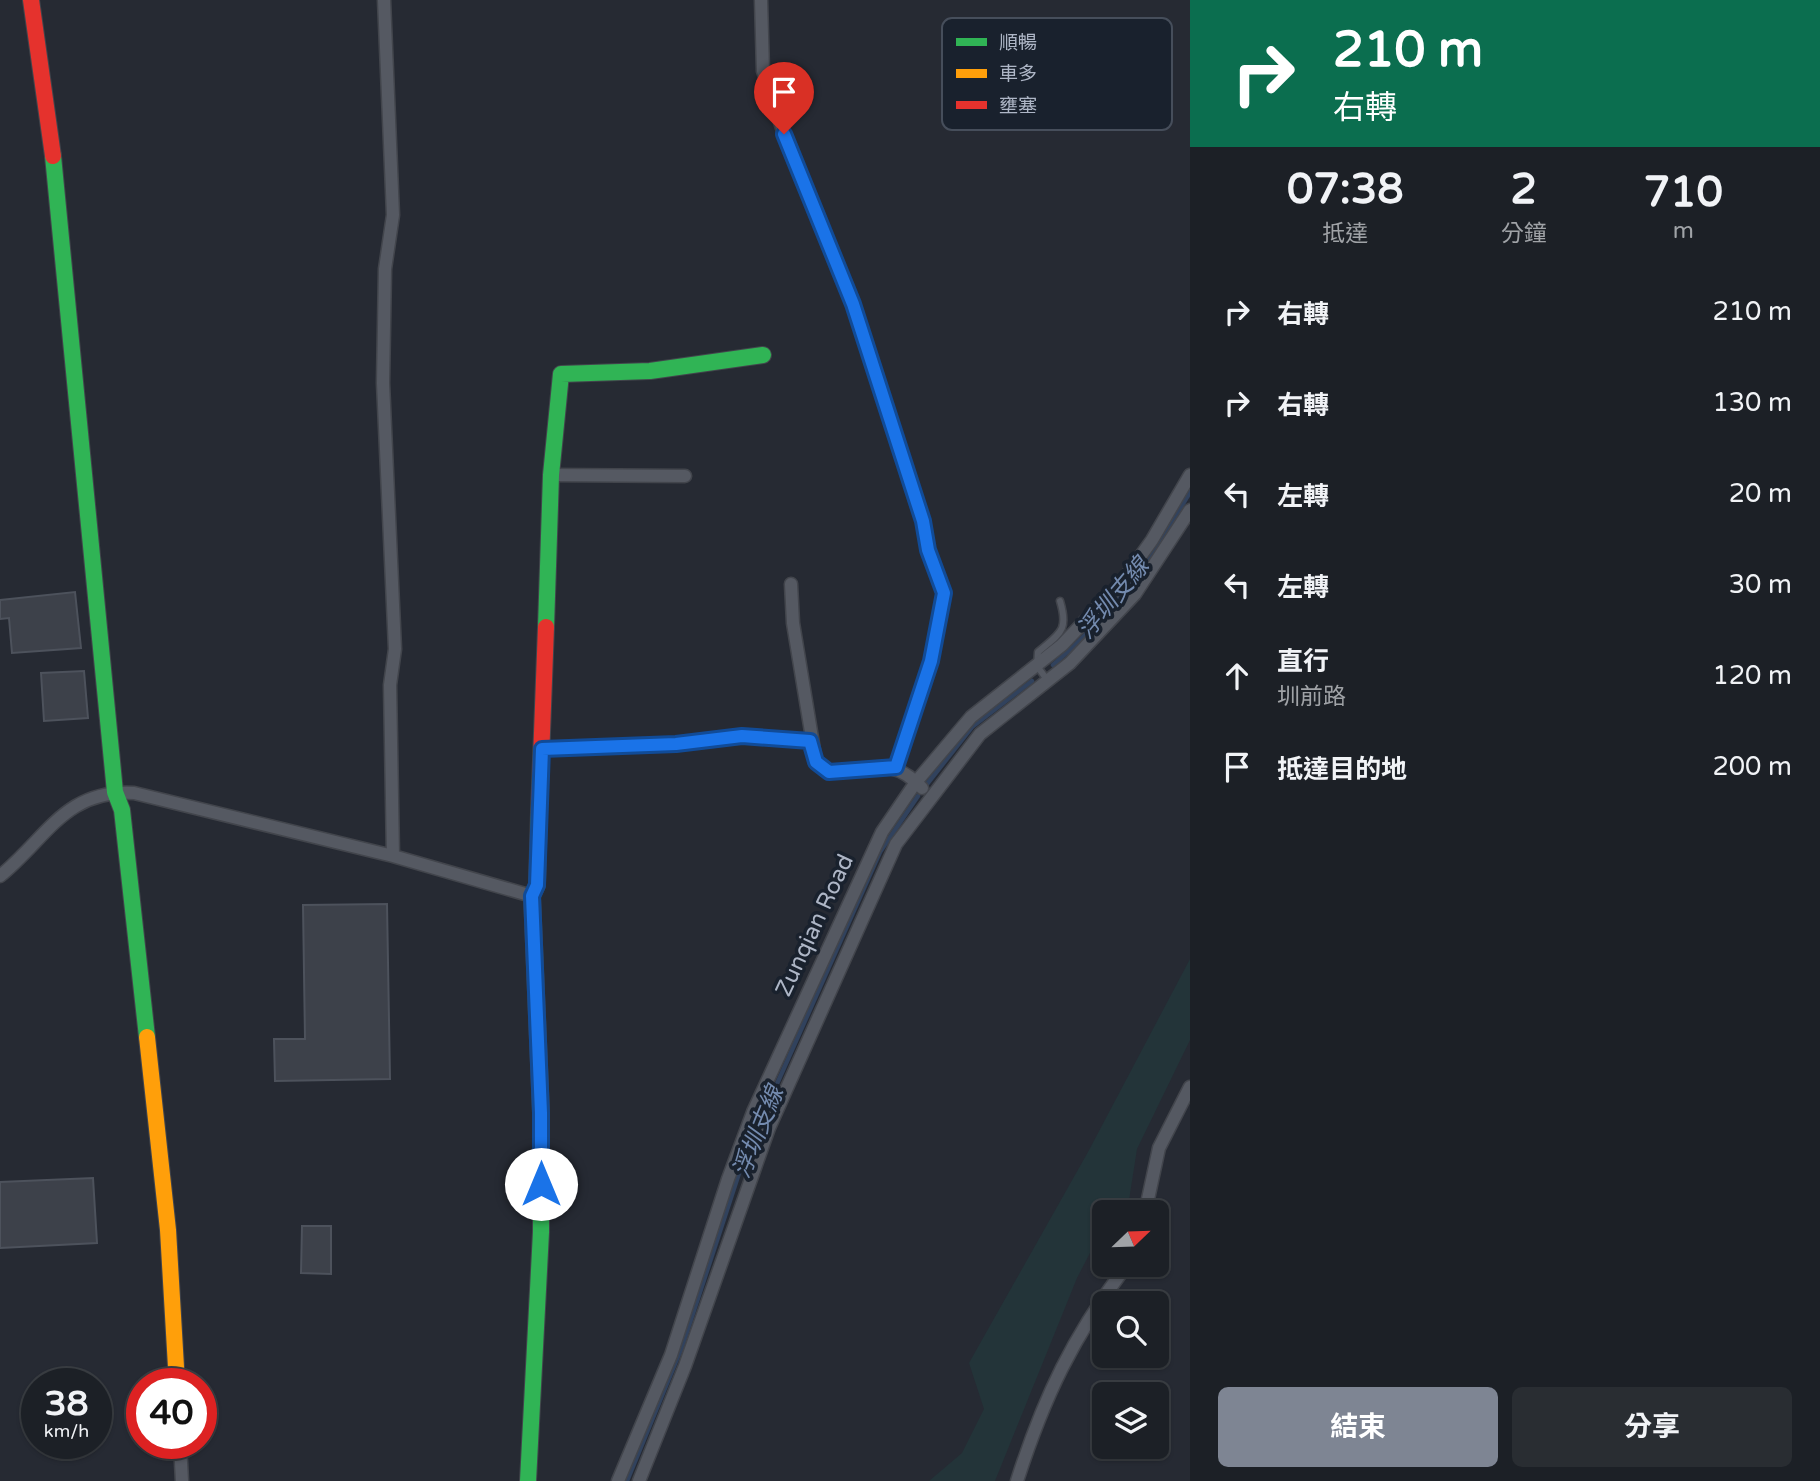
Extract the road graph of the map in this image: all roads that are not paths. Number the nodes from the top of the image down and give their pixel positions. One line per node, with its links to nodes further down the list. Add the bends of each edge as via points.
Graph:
1 (31, 0): 17 (street, via 58,194)
2 (384, 0): 19 (street, via 393,215 385,269 383,383 395,649 390,685)
3 (761, 0): 15 (street, via 762,71 853,304 944,593 931,661)
4 (763, 355): 5 (street, via 650,371 561,374)
5 (551, 475): 6 (street); 14 (street)
6 (685, 475)
7 (1190, 475): 11 (street, Zunqian Road, via 1122,582)
8 (1190, 510): 12 (street, Zunqian Road, via 1135,594)
9 (791, 584): 13 (street)
10 (1060, 601): 11 (lane, via 1066,620 1062,631 1038,652)
11 (1037, 666): 12 (lane); 16 (street, Zunqian Road, via 971,717)
12 (1048, 681): 18 (street, Zunqian Road, via 980,734)
13 (810, 741): 14 (lane, via 742,736 676,744); 15 (street, via 816,762 829,772)
14 (542, 749): 21 (street, via 537,885)
15 (896, 767): 16 (street)
16 (916, 782): 18 (street); 29 (street, Zunqian Road, via 865,863 753,1112 671,1355)
17 (115, 792): 19 (street); 20 (street, via 67,809); 25 (street, via 122,810 169,1230)
18 (930, 797): 30 (street, Zunqian Road, via 880,874 769,1128)
19 (393, 856): 21 (street)
20 (0, 876)
21 (532, 896): 28 (street, via 541,1219)
22 (1190, 1087): 23 (street, via 1159,1148)
23 (1148, 1200)
24 (1117, 1278): 31 (street, via 1064,1360)
25 (176, 1368)
26 (181, 1459): 27 (street)
27 (182, 1481)
28 (528, 1481)
29 (618, 1481)
30 (639, 1481)
31 (1017, 1481)

